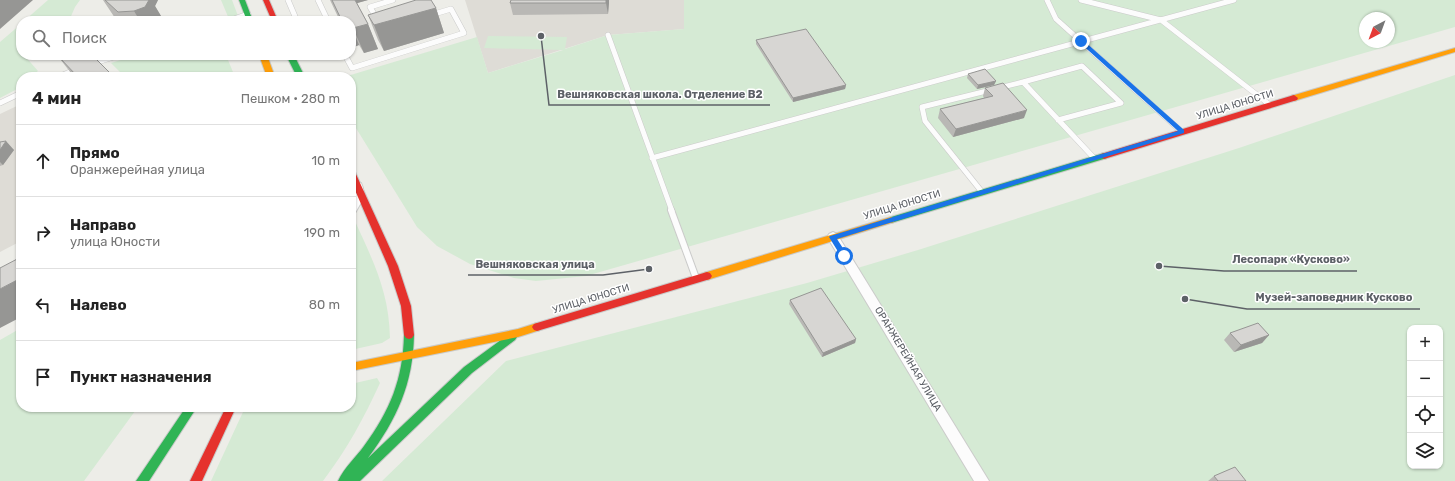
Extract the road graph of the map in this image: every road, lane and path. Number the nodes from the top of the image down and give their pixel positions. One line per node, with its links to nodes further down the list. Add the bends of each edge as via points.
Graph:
1 (242, 0): 9 (main road)
2 (266, 0): 10 (main road)
3 (288, 0): 11 (lane)
4 (318, 0): 12 (lane)
5 (393, 0): 15 (lane, via 370,7)
6 (1081, 0): 14 (lane)
7 (1234, 0): 14 (lane)
8 (1047, 1): 17 (lane, via 1056,19)
9 (248, 16)
10 (273, 16)
11 (295, 16)
12 (326, 16)
13 (428, 16): 22 (lane, via 450,9 464,33 352,68)
14 (1161, 20): 17 (lane); 29 (lane)
15 (379, 24)
16 (608, 35): 32 (lane)
17 (1081, 41): 31 (lane); 32 (lane)
18 (1455, 50): 29 (main road, УЛИЦА ЮНОСТИ)
19 (103, 60): 23 (lane)
20 (265, 60): 24 (main road)
21 (292, 60): 25 (main road)
22 (348, 60)
23 (70, 72)
24 (269, 72)
25 (298, 72)
26 (1023, 82): 30 (lane); 30 (lane, via 1082,66 1121,103); 35 (lane, via 922,107 925,121)
27 (16, 95): 28 (lane)
28 (0, 102)
29 (1270, 105): 31 (main road, УЛИЦА ЮНОСТИ)
30 (1058, 120): 33 (lane)
31 (1182, 132): 33 (main road, УЛИЦА ЮНОСТИ)
32 (652, 158): 38 (lane)
33 (1094, 158): 35 (main road, УЛИЦА ЮНОСТИ)
34 (357, 183): 36 (street); 40 (main road, via 402,289 407,312)
35 (982, 192): 37 (main road, УЛИЦА ЮНОСТИ)
36 (356, 201)
37 (833, 237): 38 (main road, УЛИЦА ЮНОСТИ); 48 (street, ОРАНЖЕРЕЙНАЯ УЛИЦА)
38 (696, 278): 39 (main road, УЛИЦА ЮНОСТИ)
39 (518, 333): 40 (main road, УЛИЦА ЮНОСТИ); 47 (main road, via 468,370)
40 (410, 355): 41 (main road, УЛИЦА ЮНОСТИ); 46 (main road, via 402,389 394,405)
41 (356, 366)
42 (189, 412): 44 (main road)
43 (229, 412): 45 (main road)
44 (142, 481)
45 (196, 481)
46 (344, 481)
47 (351, 481)
48 (982, 481)

